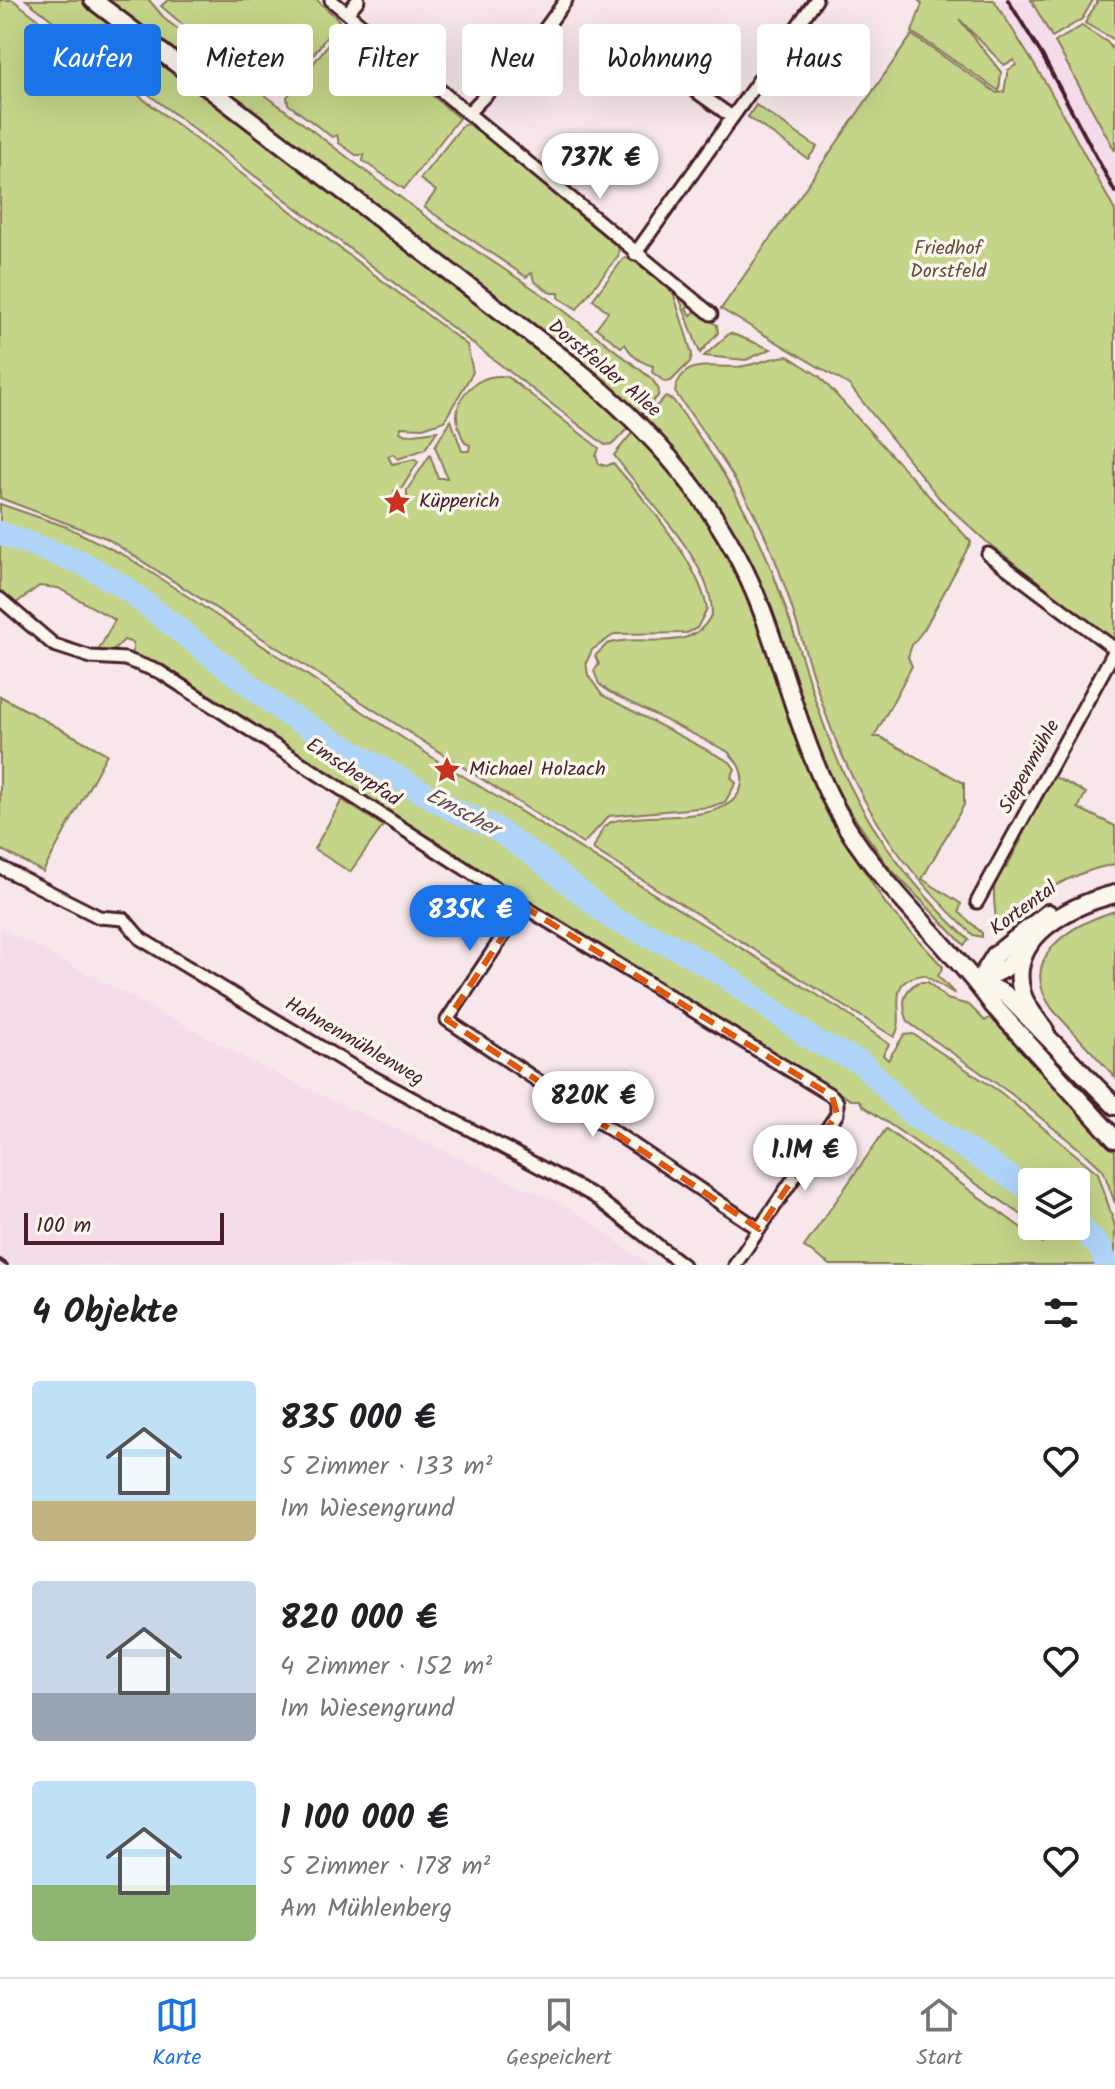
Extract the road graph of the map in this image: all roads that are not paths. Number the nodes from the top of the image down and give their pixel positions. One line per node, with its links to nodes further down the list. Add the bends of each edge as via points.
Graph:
1 (93, 0): 21 (main road, Dorstfelder Allee, via 569,363 676,462 716,517 751,584 821,779 844,822 901,902)
2 (331, 0): 6 (street)
3 (358, 0): 6 (street)
4 (566, 0): 8 (street, via 529,51)
5 (816, 0): 9 (street)
6 (348, 12): 8 (street)
7 (703, 96): 9 (street)
8 (469, 112): 10 (street)
9 (732, 117): 10 (street)
10 (635, 254): 11 (street)
11 (711, 314)
12 (988, 554): 14 (street)
13 (0, 599): 19 (street, Emscherpfad, via 41,637 68,652 125,659 160,672)
14 (1115, 649): 18 (street, Siepenmühle)
15 (0, 867): 26 (street, Hahnenmühlenweg, via 99,917 124,919 141,939 350,1065 594,1196)
16 (1115, 885): 21 (main road, Kortental, via 1070,898 1040,918 990,961)
17 (1115, 894): 20 (main road, Kortental, via 1066,913)
18 (977, 902)
19 (523, 906): 25 (street, via 447,1020); 25 (street, Emscherpfad, via 832,1096 837,1107 829,1127)
20 (1025, 950): 21 (main road, Kortental, via 1004,969); 22 (main road, Kortental, via 1022,994)
21 (979, 981): 22 (main road, Dorstfelder Allee, via 998,988); 24 (main road, Dorstfelder Allee, via 993,1005)
22 (1045, 1031): 23 (main road, Dorstfelder Allee)
23 (1115, 1106)
24 (1115, 1139)
25 (759, 1229): 27 (street)
26 (683, 1265)
27 (735, 1265)

